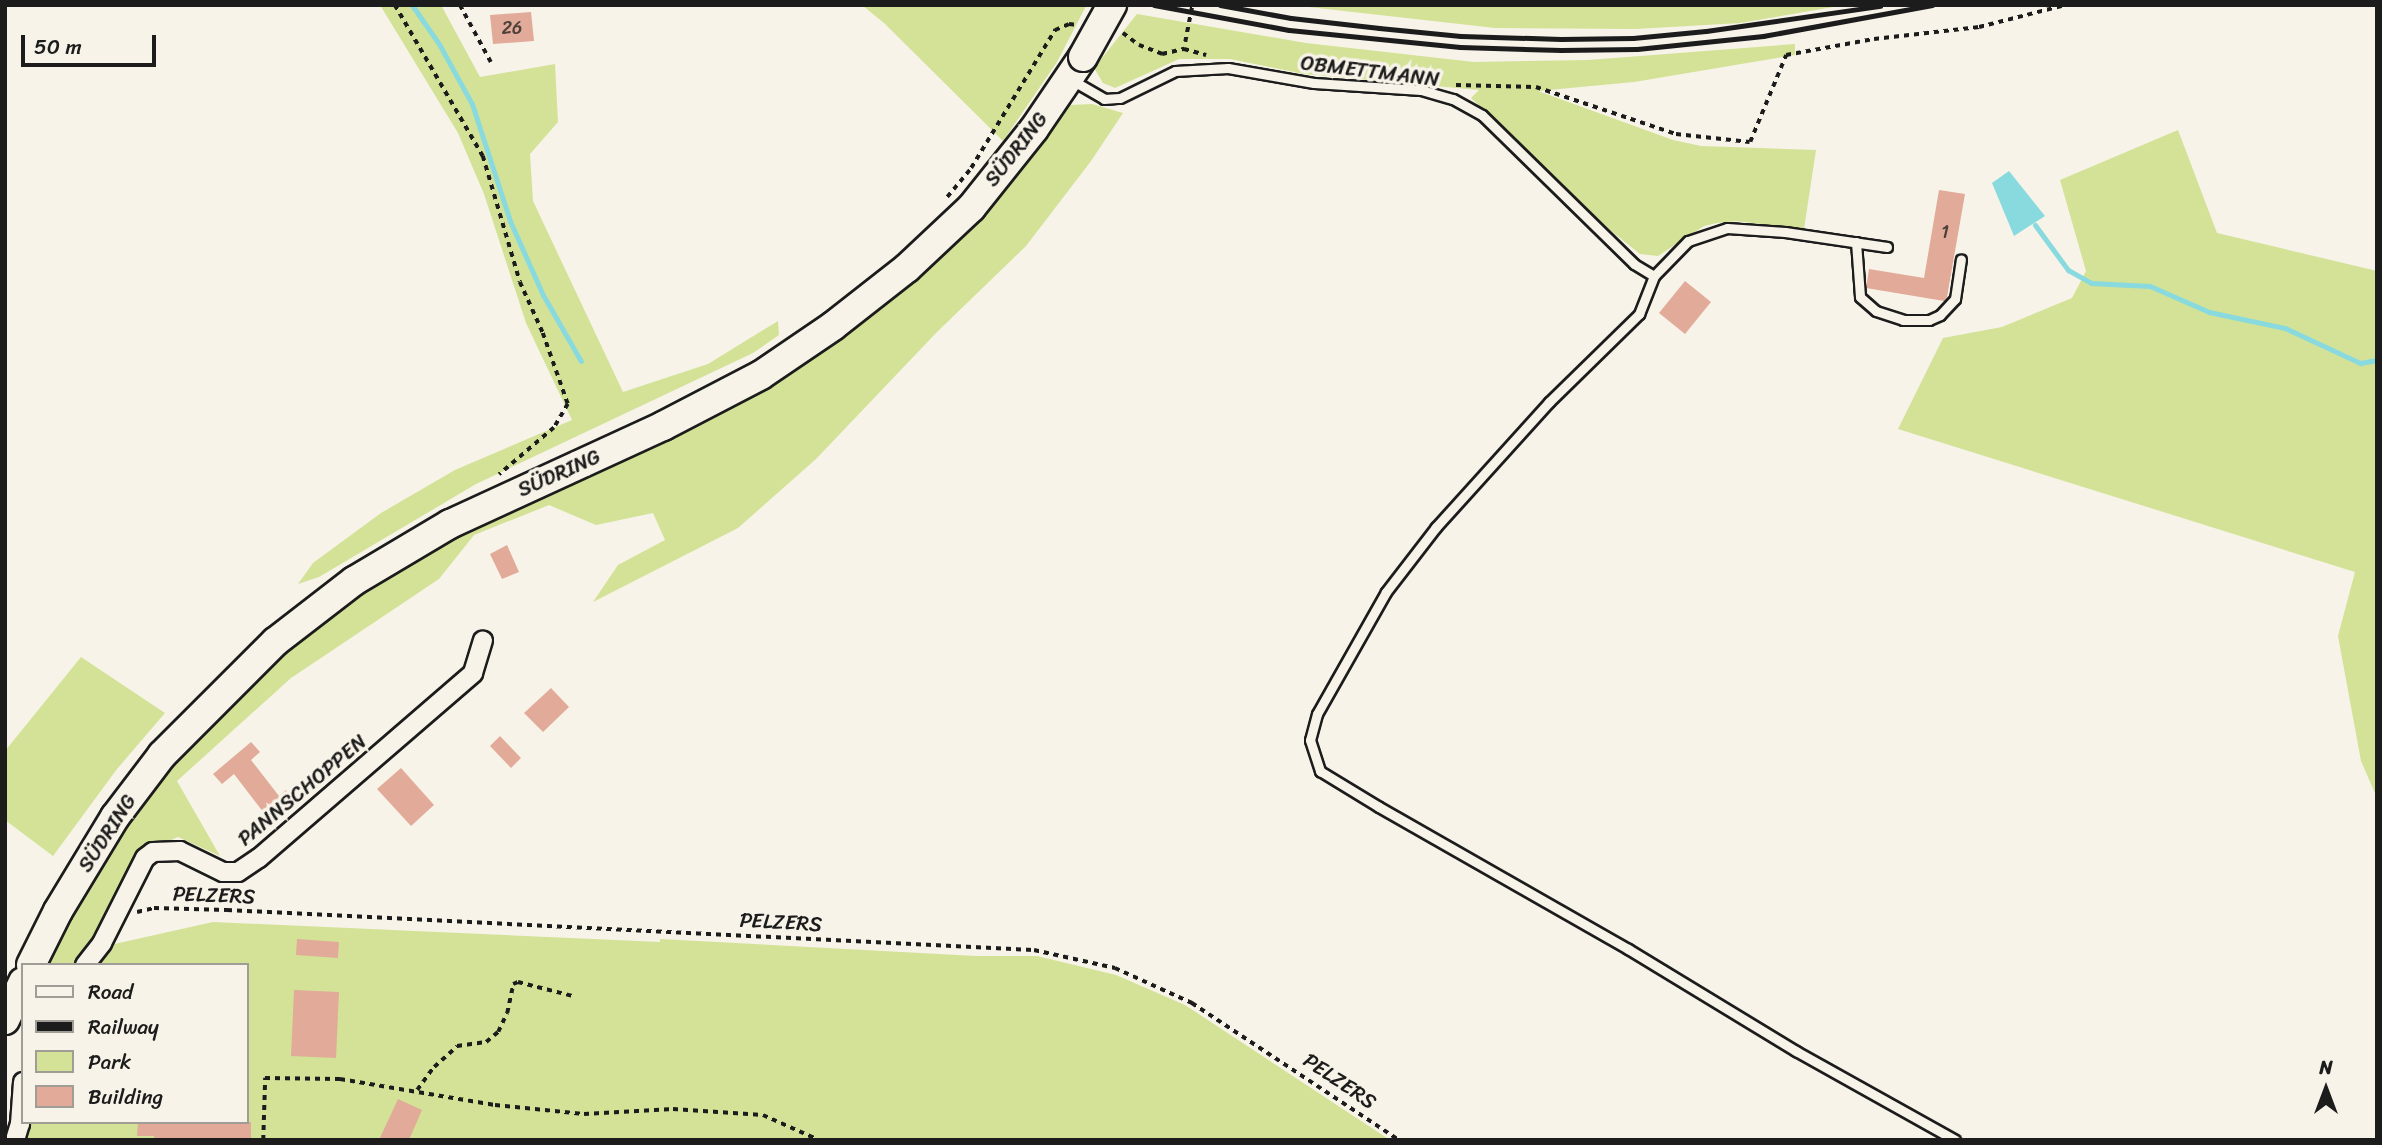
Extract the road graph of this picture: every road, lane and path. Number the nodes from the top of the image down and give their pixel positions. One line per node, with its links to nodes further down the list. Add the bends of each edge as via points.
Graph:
1 (395, 5): 14 (path, via 483,156 520,282 568,404 554,428)
2 (460, 5): 7 (path)
3 (1112, 5): 8 (main road, SÜDRING, bridge)
4 (1192, 5): 6 (path, bridge)
5 (2065, 5): 9 (path, via 1979,27 1786,55 1750,142 1676,134 1536,87 1452,85)
6 (1184, 49)
7 (491, 62)
8 (1076, 68): 9 (lane, OBMETTMANN, via 1104,99 1120,98 1175,71 1200,68 1228,68 1314,83); 17 (main road, SÜDRING, via 971,208 833,326 761,375 450,524 354,582 275,642 162,755 114,817)
9 (1421, 90): 13 (lane, OBMETTMANN, via 1453,99 1482,115 1634,264)
10 (1856, 242): 11 (lane); 12 (lane, via 1860,297 1876,312 1903,320 1940,315 1955,299); 13 (lane, via 1727,228 1688,241)
11 (1886, 247)
12 (1961, 259)
13 (1654, 276): 28 (lane, via 1639,314 1523,430 1436,527 1386,592 1323,702 1310,740 1320,771)
14 (496, 478)
15 (483, 640): 16 (street, PANNSCHOPPEN, via 473,673 259,858 238,872 223,872 180,851 153,852 145,858)
16 (112, 919): 18 (street, PANNSCHOPPEN); 27 (path, PELZERS, via 154,908 227,910 1034,950 1115,968 1192,1003)
17 (32, 963)
18 (87, 963)
19 (21, 986): 21 (main road)
20 (573, 996): 22 (path, via 513,984 498,1032 486,1042 457,1046)
21 (5, 1020)
22 (417, 1090): 25 (path, via 340,1079 265,1078); 26 (path, via 495,1105 584,1114 673,1109 763,1115)
23 (21, 1110): 24 (street)
24 (15, 1140)
25 (263, 1140)
26 (818, 1140)
27 (1399, 1140)
28 (1955, 1140)

